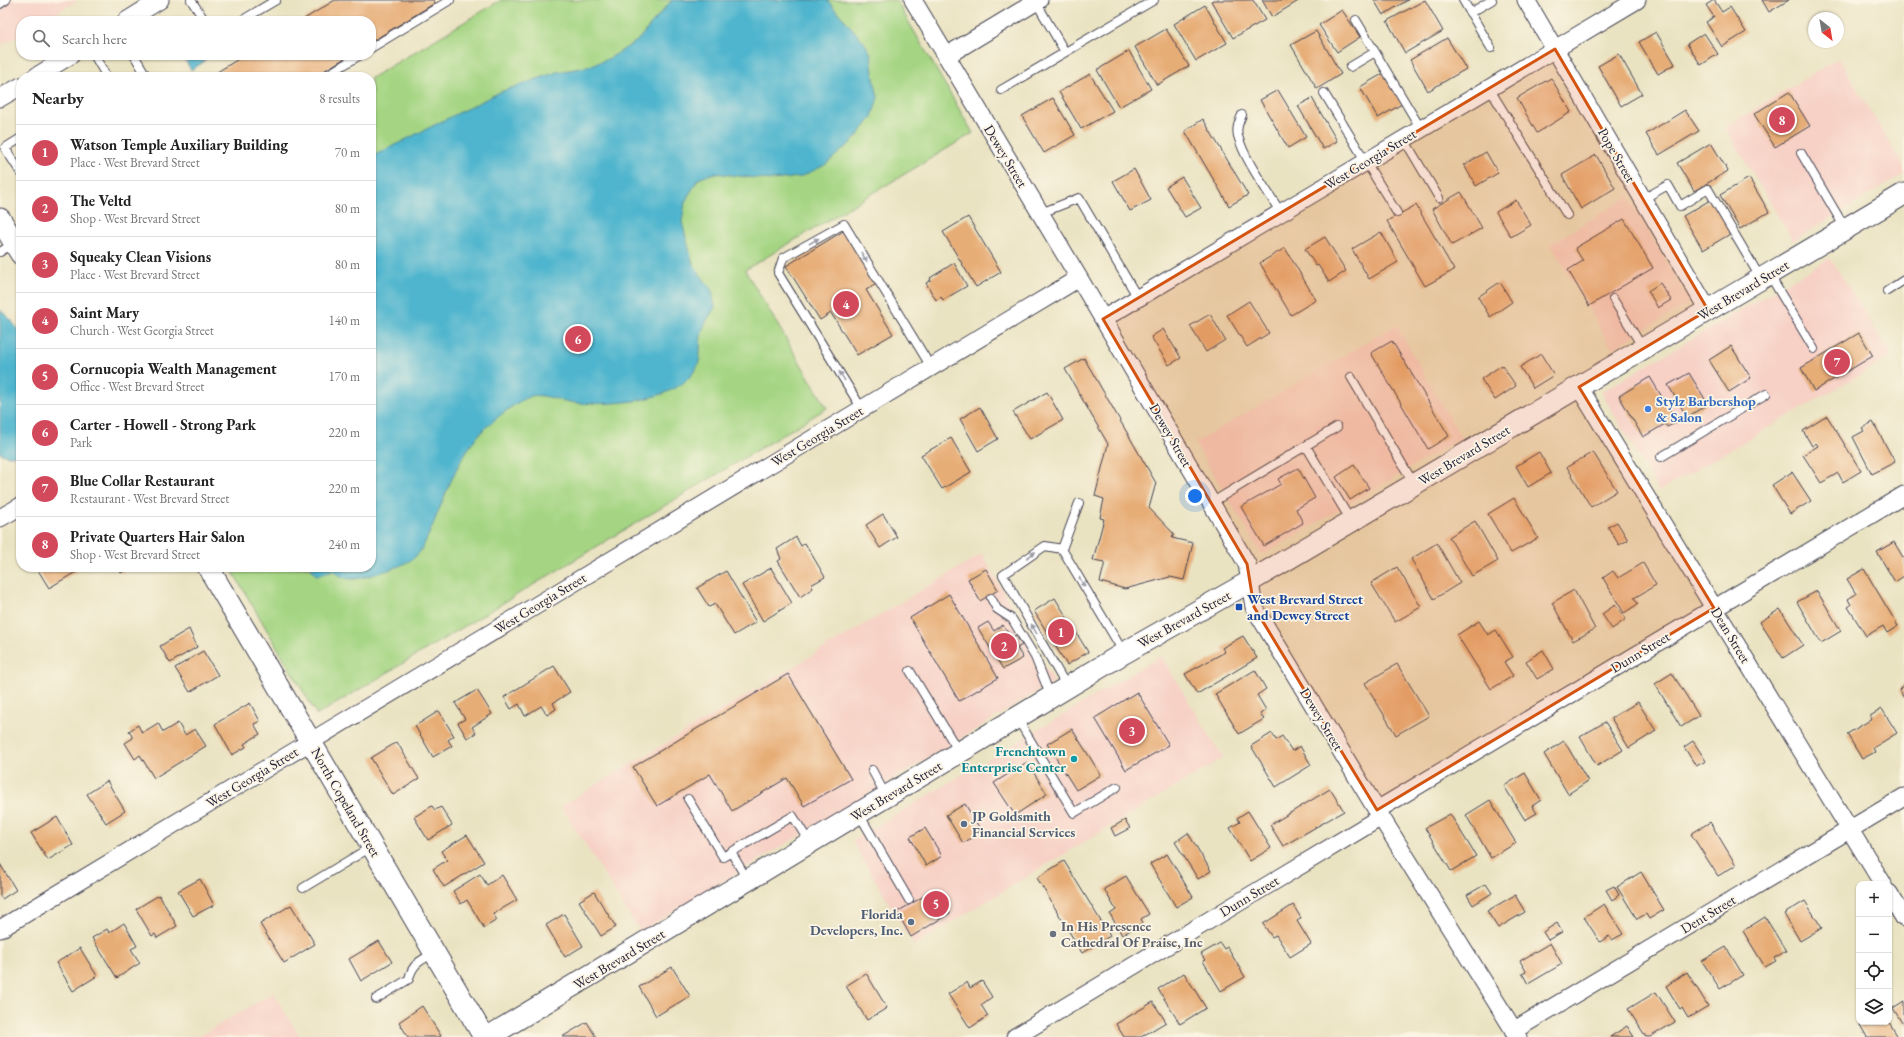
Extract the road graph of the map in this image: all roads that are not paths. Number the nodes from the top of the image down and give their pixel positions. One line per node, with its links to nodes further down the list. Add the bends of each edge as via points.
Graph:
1 (6, 0): 13 (lane)
2 (160, 0): 15 (street)
3 (191, 0): 16 (lane)
4 (276, 0): 17 (lane)
5 (450, 0): 19 (lane)
6 (913, 0): 24 (street, Dewey Street)
7 (1154, 0): 22 (lane)
8 (1463, 0): 14 (lane)
9 (1492, 0): 14 (lane)
10 (1526, 0): 21 (street, Pope Street)
11 (1637, 0): 21 (street, West Georgia Street)
12 (1038, 1): 22 (lane); 24 (street)
13 (0, 4)
14 (1470, 12): 20 (lane)
15 (134, 16)
16 (201, 16)
17 (249, 16)
18 (1356, 20): 23 (lane)
19 (376, 45)
20 (1492, 48)
21 (1555, 49): 34 (street, West Georgia Street); 48 (street, Pope Street)
22 (1065, 52): 35 (lane)
23 (1375, 52): 29 (lane); 40 (lane)
24 (946, 56): 49 (street, Dewey Street)
25 (63, 60): 30 (street)
26 (97, 60): 31 (lane)
27 (137, 60): 32 (lane)
28 (352, 60): 33 (lane)
29 (1350, 67)
30 (43, 72)
31 (104, 72)
32 (144, 72)
33 (332, 72)
34 (1489, 88): 40 (street, West Georgia Street); 52 (lane)
35 (1001, 90)
36 (16, 91): 38 (street)
37 (1324, 93): 44 (lane)
38 (0, 98)
39 (1242, 115): 50 (lane, via 1238,135 1245,153)
40 (1421, 129): 41 (street, West Georgia Street)
41 (1404, 139): 44 (street, West Georgia Street); 47 (lane)
42 (16, 141): 45 (lane, via 5,148)
43 (1801, 153): 54 (lane)
44 (1365, 162): 50 (street, West Georgia Street); 51 (lane)
45 (16, 165)
46 (1904, 194): 54 (street, West Brevard Street)
47 (1439, 198)
48 (1643, 199): 56 (lane, via 1668,184 1680,206 1708,190); 62 (street, Pope Street)
49 (1040, 213): 57 (street, Dewey Street); 60 (lane, via 1079,198)
50 (1281, 213): 60 (street, West Georgia Street)
51 (1397, 214)
52 (1567, 215)
53 (0, 219): 55 (street)
54 (1846, 228): 56 (street, West Brevard Street)
55 (14, 247)
56 (1765, 276): 62 (street, West Brevard Street); 65 (lane)
57 (1079, 278): 63 (street, Dewey Street); 66 (street, West Georgia Street)
58 (1904, 280): 59 (lane)
59 (1887, 291)
60 (1138, 298): 63 (street, West Georgia Street)
61 (1613, 299): 64 (lane)
62 (1708, 310): 64 (street, West Brevard Street)
63 (1103, 319): 77 (street, Dewey Street)
64 (1644, 349): 68 (street, West Brevard Street)
65 (1814, 349)
66 (931, 367): 70 (street, West Georgia Street); 70 (lane, one-way to 66, via 778,273 783,258 844,224)
67 (1351, 377): 74 (lane)
68 (1579, 387): 74 (street, West Brevard Street); 85 (street, Dean Street)
69 (1766, 394): 73 (lane)
70 (862, 409): 90 (street, West Georgia Street)
71 (1337, 427): 72 (lane)
72 (1306, 446): 77 (lane); 80 (lane)
73 (1661, 457)
74 (1414, 484): 80 (street, West Brevard Street)
75 (1904, 495): 85 (street, Dunn Street)
76 (1079, 503): 81 (lane)
77 (1211, 503): 83 (street, Dewey Street, via 1246,564)
78 (16, 509): 79 (street)
79 (0, 518)
80 (1352, 521): 83 (street, West Brevard Street)
81 (1062, 549): 86 (lane, one-way to 86); 88 (lane, one-way to 81, via 1003,575 1046,546)
82 (211, 572): 90 (street, North Copeland Street)
83 (1249, 582): 86 (street, West Brevard Street); 97 (street, Dewey Street, via 1254,607)
84 (991, 598): 88 (lane, via 997,609 1012,619 1043,673)
85 (1714, 608): 97 (street, Dunn Street); 99 (street, Dean Street)
86 (1124, 653): 88 (street, West Brevard Street)
87 (910, 671): 91 (lane)
88 (1059, 693): 89 (street, West Brevard Street)
89 (1017, 718): 91 (street, West Brevard Street); 93 (lane, via 1074,812)
90 (310, 742): 101 (street, North Copeland Street); 109 (street, West Georgia Street)
91 (960, 753): 94 (street, West Brevard Street)
92 (872, 770): 94 (lane)
93 (1117, 787)
94 (887, 797): 98 (street, West Brevard Street)
95 (1904, 797): 99 (street, Dent Street)
96 (688, 799): 102 (lane, via 723,857)
97 (1379, 813): 112 (street, Dewey Street); 115 (street, Dunn Street)
98 (859, 814): 100 (street, West Brevard Street); 107 (lane)
99 (1850, 830): 104 (street, Dean Street); 112 (street, Dent Street)
100 (810, 843): 102 (lane, via 793,816); 103 (street, West Brevard Street)
101 (372, 846): 105 (lane); 110 (street, North Copeland Street)
102 (731, 852): 103 (lane)
103 (748, 881): 114 (street, West Brevard Street)
104 (1881, 881)
105 (303, 888)
106 (1892, 898): 108 (street)
107 (909, 900)
108 (1904, 918)
109 (0, 929)
110 (435, 953): 111 (lane, via 411,969 409,979); 113 (street, North Copeland Street)
111 (376, 999)
112 (1515, 1034)
113 (484, 1037)
114 (488, 1037)
115 (1015, 1037)

